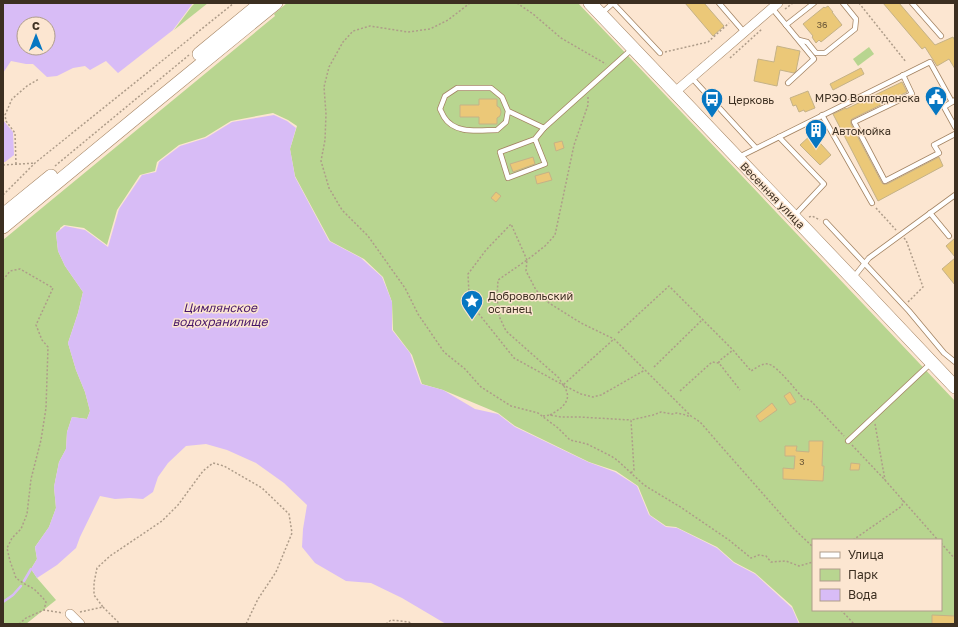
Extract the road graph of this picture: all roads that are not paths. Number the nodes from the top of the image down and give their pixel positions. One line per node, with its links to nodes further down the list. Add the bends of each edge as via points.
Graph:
1 (261, 3): 34 (main road)
2 (276, 3): 37 (main road)
3 (590, 3): 10 (main road, Весенняя улица)
4 (613, 3): 10 (lane); 16 (lane)
5 (719, 3): 12 (lane)
6 (814, 3): 11 (lane)
7 (843, 3): 14 (lane, via 856,19 855,29 825,53 816,53 807,42)
8 (912, 3): 13 (lane)
9 (776, 8): 11 (lane); 12 (street)
10 (601, 14): 15 (main road, Весенняя улица)
11 (786, 25): 14 (lane)
12 (744, 32): 18 (street)
13 (941, 36)
14 (798, 40): 19 (lane, via 814,59)
15 (633, 48): 20 (main road, Весенняя улица); 25 (lane)
16 (660, 53)
17 (903, 75): 21 (lane, via 930,62); 23 (lane); 26 (lane, via 912,94 854,122 885,181 939,153 934,145)
18 (691, 76): 20 (street); 29 (lane)
19 (788, 83)
20 (675, 92): 30 (main road, Весенняя улица)
21 (953, 101): 24 (lane, via 944,107)
22 (508, 111): 22 (lane, via 506,122 497,130 461,130 452,125 440,109 444,96 457,88 491,88 502,97); 25 (lane)
23 (822, 115): 27 (lane); 32 (lane)
24 (955, 126)
25 (544, 128): 28 (lane)
26 (955, 134)
27 (779, 137): 29 (lane); 35 (lane, via 824,184)
28 (535, 139): 28 (lane, via 500,152 508,178 545,164)
29 (756, 148): 30 (lane)
30 (737, 157): 35 (main road, Весенняя улица)
31 (955, 194): 33 (lane)
32 (872, 203)
33 (930, 213): 38 (lane); 39 (lane)
34 (3, 215)
35 (795, 218): 40 (main road, Весенняя улица)
36 (826, 222): 39 (lane)
37 (3, 227)
38 (949, 236)
39 (864, 263): 40 (lane); 42 (lane, via 944,353)
40 (852, 278): 41 (main road, Весенняя улица)
41 (931, 362): 43 (main road, Весенняя улица); 44 (lane)
42 (955, 362)
43 (955, 388)
44 (848, 441)
45 (70, 614): 46 (street)
46 (80, 624)

